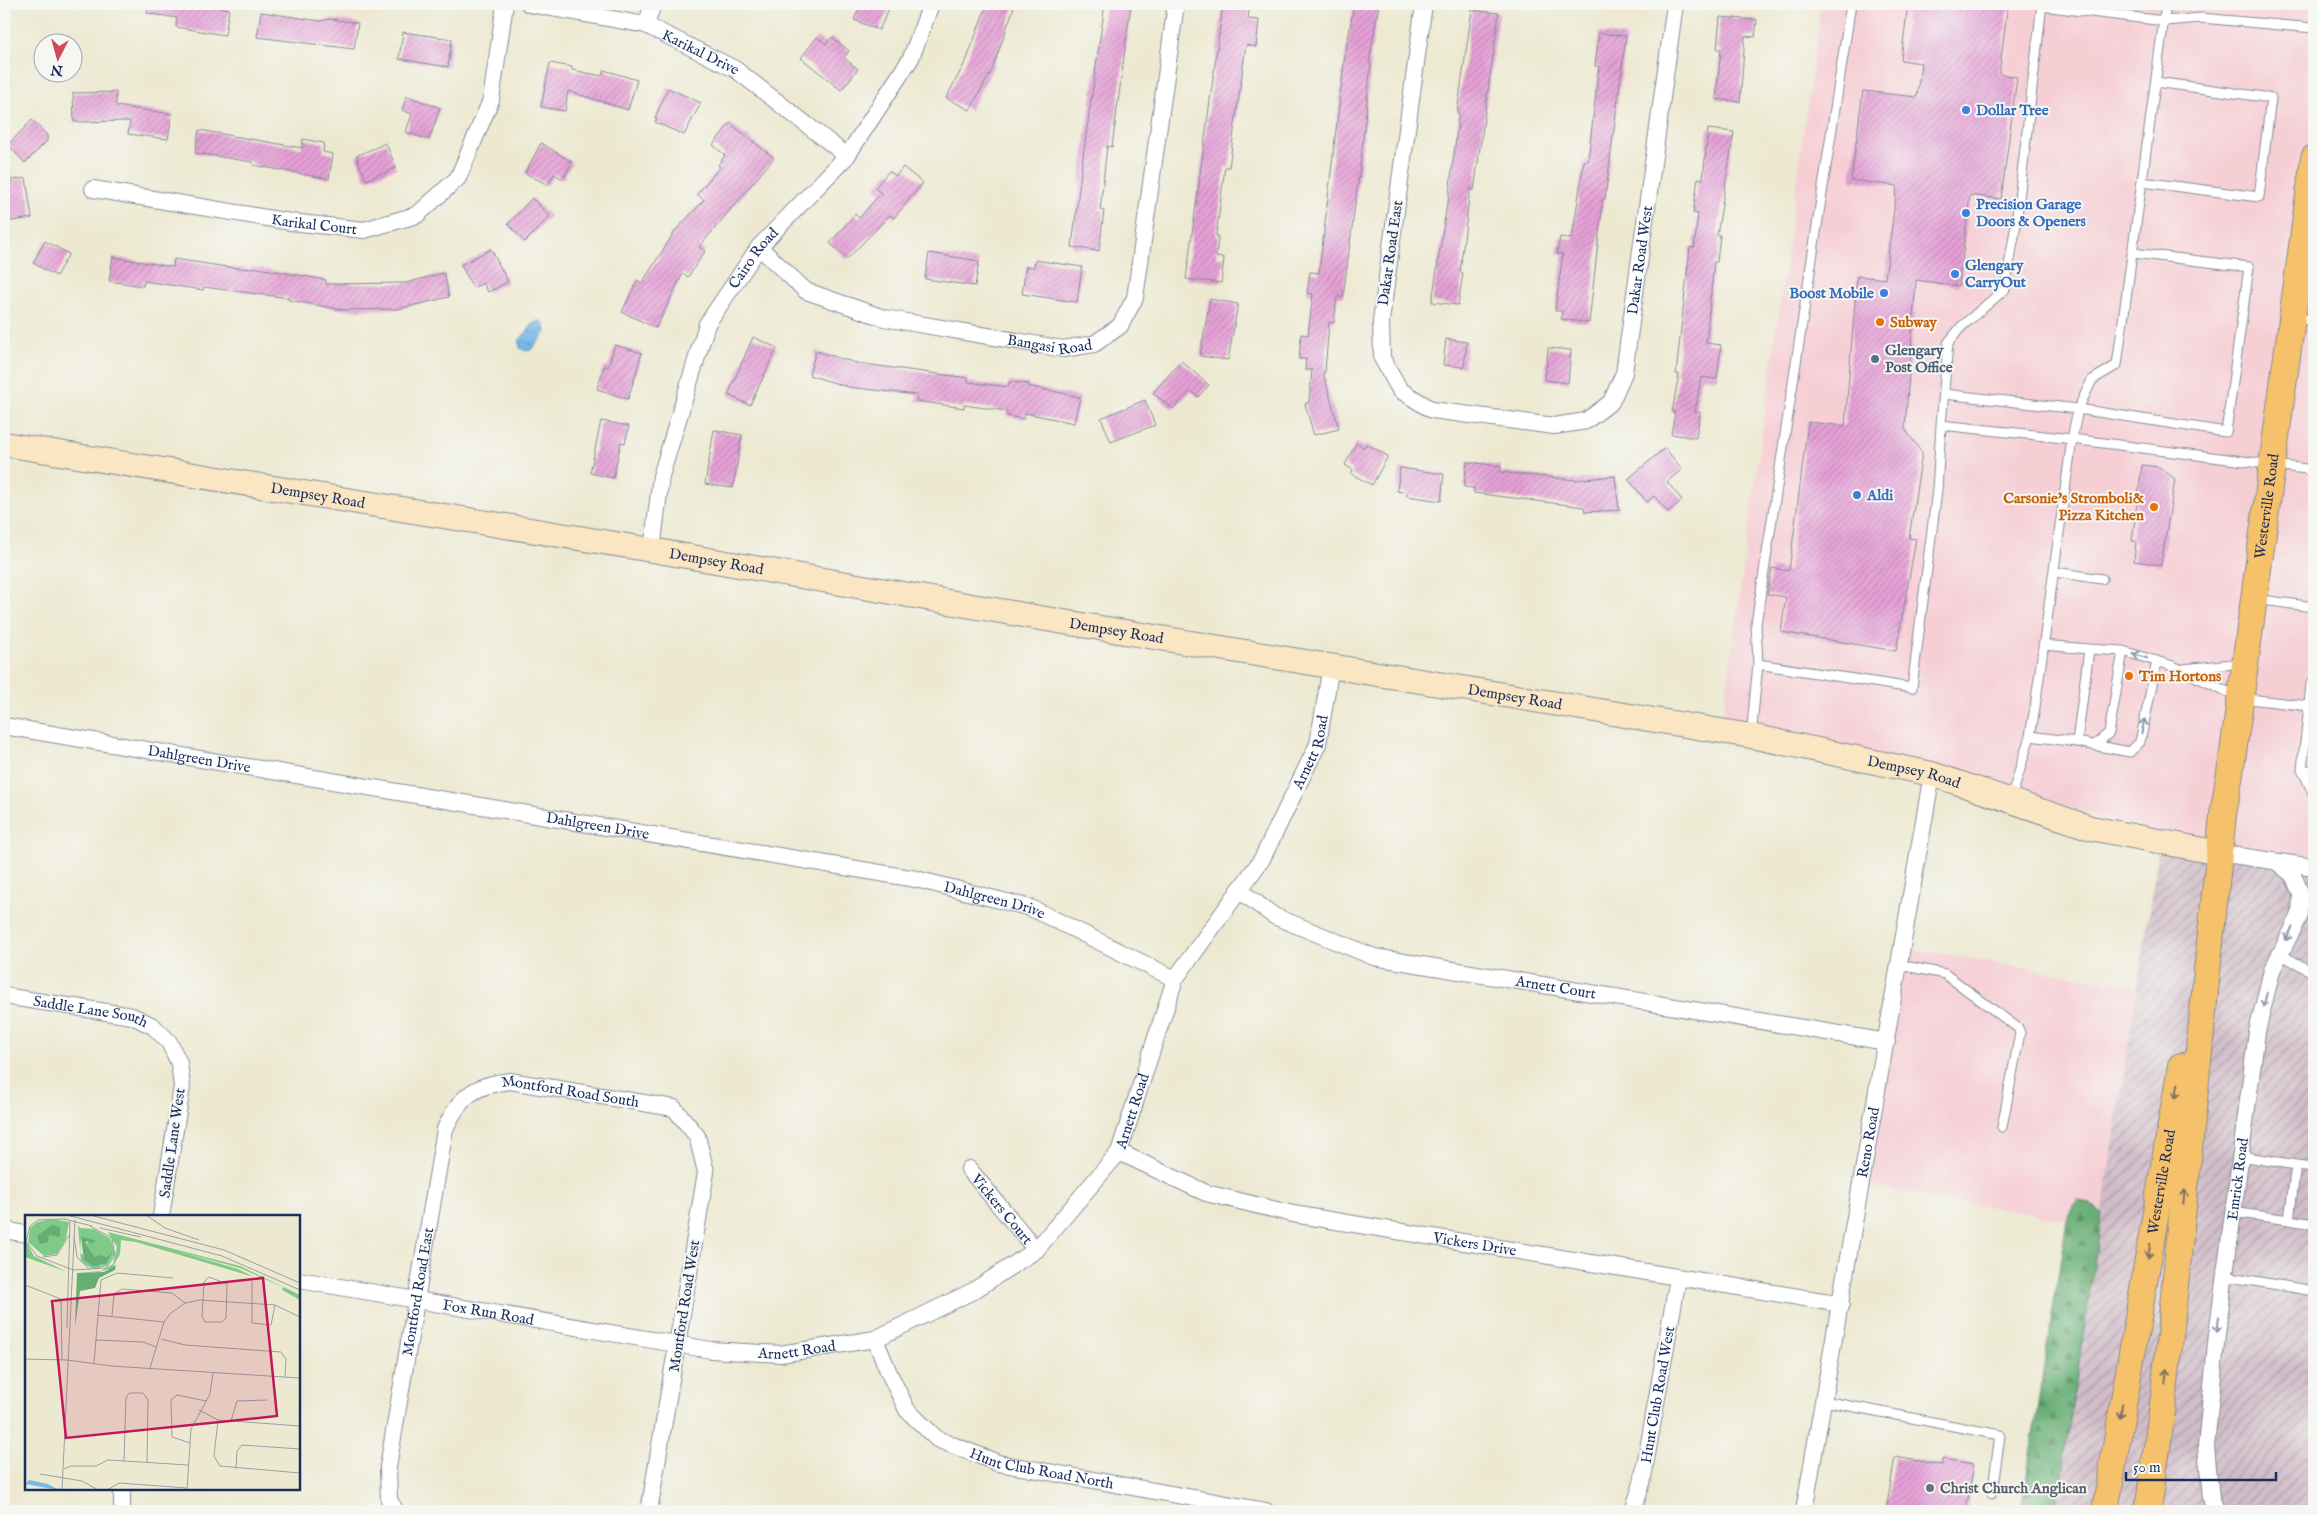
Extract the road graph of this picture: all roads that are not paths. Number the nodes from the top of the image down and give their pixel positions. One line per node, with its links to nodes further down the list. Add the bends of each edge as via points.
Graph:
1 (505, 4): 18 (street, Karikal Court, via 490,100 458,178 416,215 364,230 291,222)
2 (529, 4): 12 (street, Karikal Drive)
3 (654, 4): 12 (street)
4 (931, 4): 15 (street, Cairo Road, via 910,58)
5 (1176, 4): 20 (street, Bangasi Road, via 1135,298 1120,326 1094,344 1063,349 884,318 806,291)
6 (1424, 4): 25 (street, Dakar Road East, via 1381,321 1382,358 1400,390 1432,410)
7 (1675, 4): 25 (street, Dakar Road West, via 1624,373 1611,402 1586,421 1554,426)
8 (1851, 4): 41 (lane, via 1756,624)
9 (2166, 4): 11 (lane)
10 (2042, 5): 11 (lane); 23 (lane, via 2016,224 2005,289 1960,327 1948,343)
11 (2164, 20): 13 (lane, via 2201,18); 14 (lane)
12 (646, 26): 15 (street, Karikal Drive, via 735,69)
13 (2314, 28)
14 (2156, 82): 17 (lane); 17 (lane, via 2271,98 2259,197)
15 (847, 156): 20 (street, Cairo Road)
16 (2314, 158): 19 (main road, Westerville Road)
17 (2142, 182): 21 (lane)
18 (93, 189)
19 (2311, 209): 22 (main road, Westerville Road, via 2302,278)
20 (759, 247): 31 (street, Cairo Road, via 707,324 660,476)
21 (2133, 253): 24 (lane, via 2117,365 2092,380); 24 (lane, via 2249,268 2226,432)
22 (2304, 319): 29 (main road, Westerville Road)
23 (1944, 394): 24 (lane); 26 (lane)
24 (2078, 409): 27 (lane)
25 (1504, 419)
26 (1941, 425): 27 (lane); 41 (lane, via 1937,490 1912,688)
27 (2072, 439): 29 (lane); 32 (lane)
28 (4, 444): 31 (main road, Dempsey Road)
29 (2274, 465): 30 (lane); 34 (main road, Westerville Road)
30 (2314, 470)
31 (652, 550): 42 (main road, Dempsey Road)
32 (2055, 572): 33 (lane); 36 (lane)
33 (2102, 579)
34 (2255, 599): 35 (lane); 40 (main road, Westerville Road)
35 (2314, 607)
36 (2043, 645): 37 (lane); 49 (lane)
37 (2089, 649): 38 (lane); 50 (lane)
38 (2124, 651): 39 (lane, one-way to 38); 51 (lane, via 2110,733)
39 (2157, 661): 43 (lane); 51 (lane, one-way to 39, via 2130,752 2140,742)
40 (2245, 663): 43 (lane); 45 (main road, Westerville Road)
41 (1758, 664): 48 (lane)
42 (1331, 666): 48 (main road, Dempsey Road); 60 (street, Arnett Road, via 1318,744 1262,858)
43 (2182, 669): 45 (lane)
44 (2314, 684): 46 (lane, via 2311,684)
45 (2241, 698): 46 (lane); 57 (main road, Westerville Road)
46 (2311, 710): 52 (lane)
47 (4, 726): 64 (street, Dahlgreen Drive, via 916,879 1031,908)
48 (1750, 736): 54 (main road, Dempsey Road)
49 (2030, 736): 50 (lane); 56 (lane)
50 (2077, 742): 51 (lane)
51 (2095, 745)
52 (2302, 769): 53 (lane); 55 (lane)
53 (2314, 771)
54 (1932, 774): 56 (main road, Dempsey Road); 62 (street, Reno Road)
55 (2314, 795)
56 (2011, 800): 57 (main road, Dempsey Road, via 2091,828)
57 (2219, 853): 58 (street); 98 (main road, Westerville Road, one-way to 98); 99 (main road, Westerville Road, one-way to 57, via 2163,1404)
58 (2277, 862): 59 (street); 61 (street, Emrick Road, one-way to 61, via 2293,875 2301,894 2300,915)
59 (2314, 867)
60 (1239, 890): 64 (street, Arnett Road); 67 (street, Arnett Court, via 1274,916 1374,957)
61 (2280, 954): 63 (lane); 72 (street, Emrick Road, one-way to 72, via 2272,970 2257,1032)
62 (1900, 965): 67 (street, Reno Road); 70 (lane, via 1945,974 2018,1028 2020,1033)
63 (2314, 973)
64 (1175, 979): 71 (street, Arnett Road)
65 (4, 996): 66 (street, Saddle Lane South, via 132,1016 153,1026)
66 (169, 1042): 77 (street, Saddle Lane West, via 179,1063 182,1087)
67 (1887, 1042): 88 (street, Reno Road)
68 (470, 1093): 69 (street, Montford Road South, via 489,1083 510,1081); 87 (street, Montford Road East, via 454,1109 445,1129)
69 (674, 1108): 90 (street, Montford Road West, via 697,1136 706,1172)
70 (2002, 1127)
71 (1118, 1152): 82 (street, Arnett Road); 84 (street, Vickers Drive, via 1206,1193 1293,1214)
72 (2240, 1156): 73 (lane); 76 (street, Emrick Road)
73 (2296, 1165): 74 (lane); 78 (lane)
74 (2314, 1168)
75 (969, 1170): 82 (street, Vickers Court)
76 (2232, 1212): 78 (lane); 83 (street, Emrick Road)
77 (161, 1215)
78 (2289, 1220): 79 (lane)
79 (2314, 1224)
80 (4, 1230): 81 (street)
81 (25, 1234)
82 (1036, 1250): 89 (street, Arnett Road, via 973,1291)
83 (2224, 1276): 86 (lane); 100 (street, Emrick Road, one-way to 100, via 2206,1446 2211,1498)
84 (1678, 1278): 88 (street, Vickers Drive); 96 (street, Hunt Club Road West, via 1642,1483)
85 (300, 1280): 87 (street, Fox Run Road)
86 (2314, 1291)
87 (417, 1299): 90 (street, Fox Run Road); 93 (street, Montford Road East, via 388,1467)
88 (1841, 1304): 91 (street, Reno Road)
89 (875, 1339): 90 (street, Arnett Road, via 780,1354); 95 (street, Hunt Club Road North, via 907,1410 936,1439 998,1463)
90 (678, 1345): 94 (street, Montford Road West)
91 (1824, 1401): 92 (lane, via 2000,1434); 97 (street, Reno Road)
92 (1992, 1494)
93 (393, 1505)
94 (649, 1511)
95 (1266, 1511)
96 (1633, 1511)
97 (1804, 1511)
98 (2105, 1511)
99 (2148, 1511)
100 (2216, 1511)

